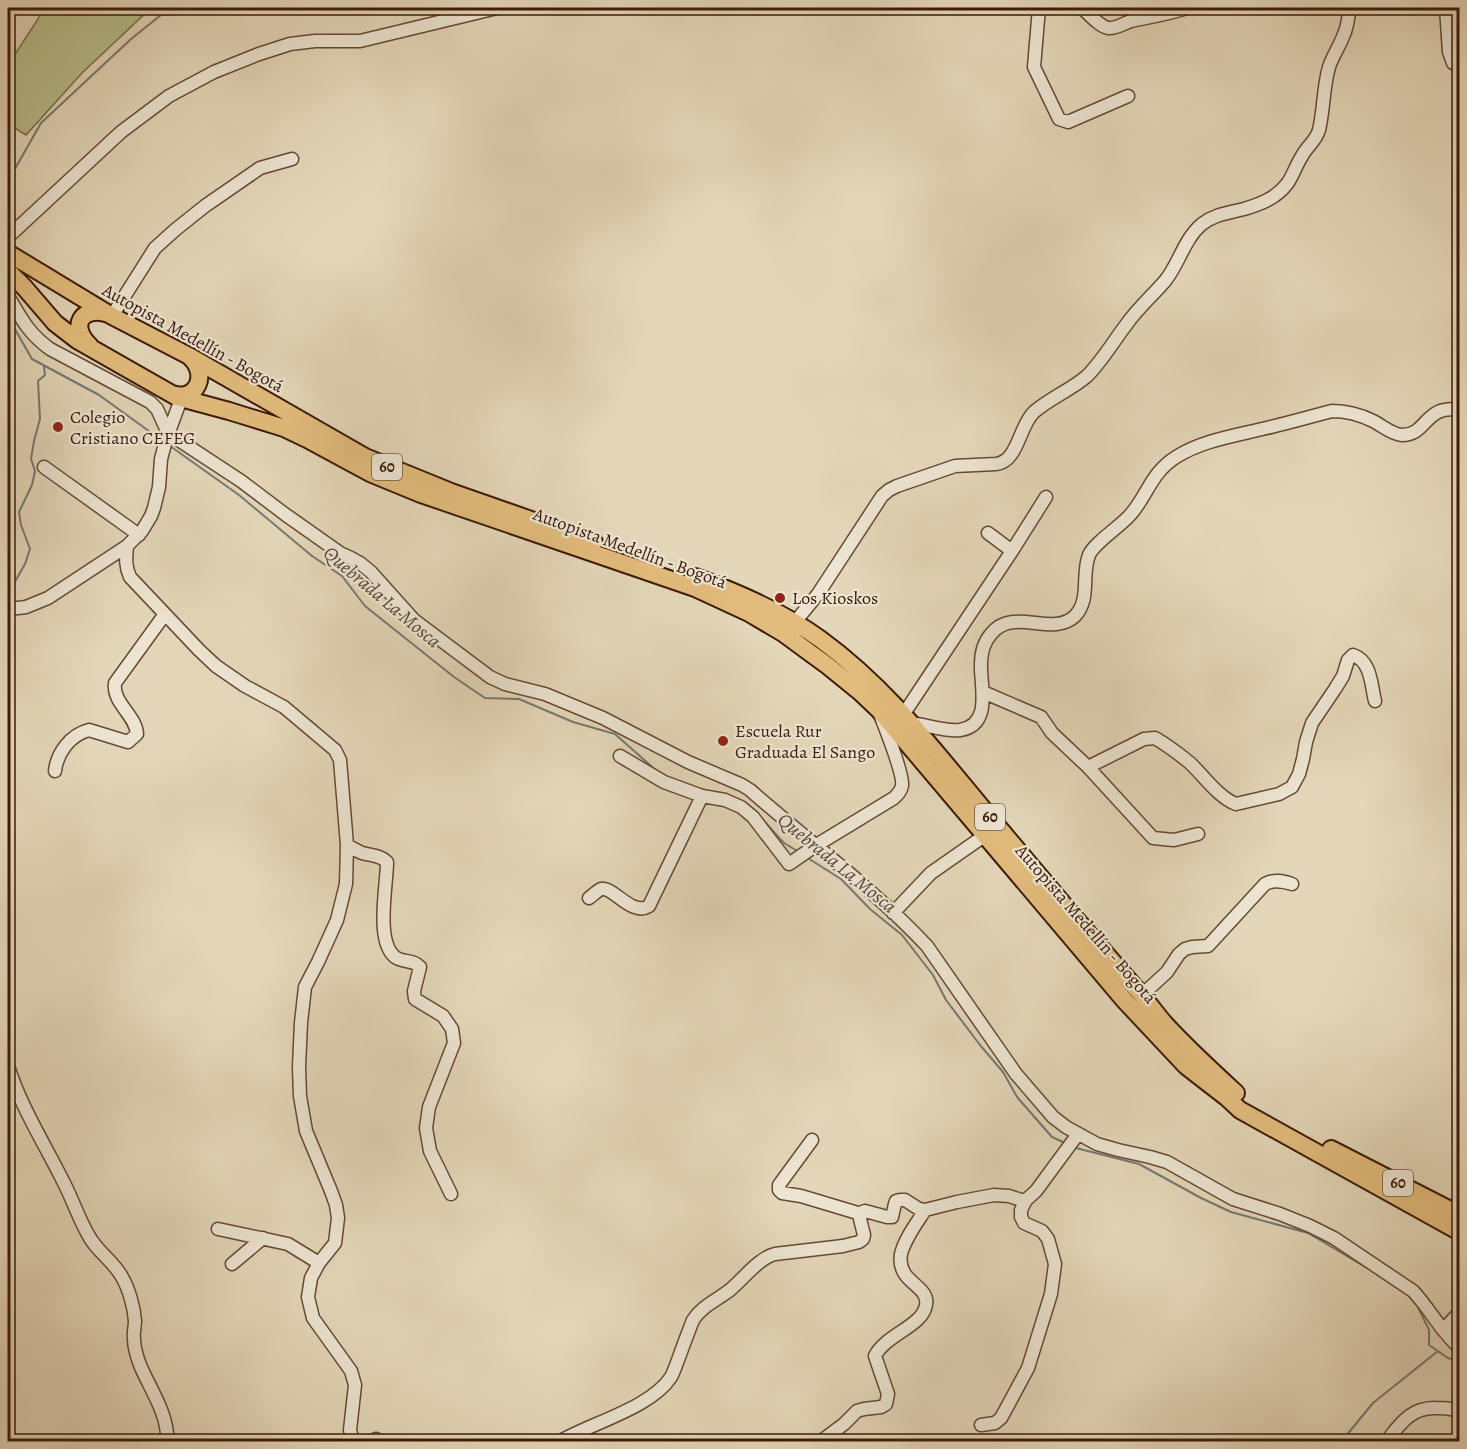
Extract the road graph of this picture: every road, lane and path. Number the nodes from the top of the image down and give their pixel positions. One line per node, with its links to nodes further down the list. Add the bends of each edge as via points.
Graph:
1 (497, 8): 10 (street, via 360,41 290,44 214,72 169,96 121,132)
2 (1039, 8): 8 (street, via 1034,66 1059,119 1068,122)
3 (1082, 8): 4 (street, via 1112,28)
4 (1187, 8)
5 (1350, 8): 28 (street, via 1325,81 1315,140 1288,183 1269,200 1216,216 1201,225 1173,271 1100,362 1034,412 1005,461 955,466 897,486 882,496 818,594)
6 (1446, 8): 7 (street, via 1449,52 1453,63)
7 (1460, 61)
8 (1128, 96)
9 (292, 159): 14 (street, via 260,168 175,230 155,248)
10 (8, 237)
11 (8, 253): 14 (highway, Autopista Medellín - Bogotá / 60)
12 (8, 271): 15 (highway, Autopista Medellín - Bogotá / 60, via 55,323)
13 (8, 296): 19 (street, via 30,332 50,349 150,402 157,409)
14 (112, 316): 15 (highway, via 96,311 84,317 80,325 82,338); 16 (highway, Autopista Medellín - Bogotá / 60)
15 (100, 354): 17 (highway, Autopista Medellín - Bogotá / 60)
16 (189, 356): 17 (highway, via 198,366 199,384 186,395); 28 (highway, Autopista Medellín - Bogotá / 60, via 365,457 451,492 709,582)
17 (175, 396): 19 (street); 31 (highway, Autopista Medellín - Bogotá / 60, via 284,428 421,495 695,588 783,633)
18 (1460, 410): 29 (street, via 1436,412 1416,432 1402,435 1393,434 1357,413 1332,411 1217,440 1175,458 1155,476 1131,514 1091,552 1085,568 1084,596 1074,616 1061,624 1004,623 988,637 982,651)
19 (166, 441): 23 (street, via 154,508); 40 (street, via 242,481 340,553 360,563 414,620 490,677 603,718 742,785)
20 (44, 467): 23 (street)
21 (1046, 498): 25 (street)
22 (988, 533): 25 (street)
23 (139, 535): 24 (street)
24 (127, 546): 26 (street, via 42,602); 27 (street, via 130,577)
25 (1012, 551): 32 (street)
26 (8, 610)
27 (165, 614): 35 (street, via 115,682 116,696 137,734 128,742 88,730 82,732 61,751); 39 (street, via 216,666 284,707 335,750 340,760)
28 (795, 622): 32 (highway, Autopista Medellín - Bogotá / 60, via 853,665)
29 (983, 692): 32 (street, via 981,715 967,728 943,730); 34 (street, via 1041,717)
30 (1375, 701): 34 (street, via 1364,661 1353,655 1312,723 1304,759 1292,787 1241,803 1231,802 1155,738 1144,739)
31 (879, 710): 38 (highway, Autopista Medellín - Bogotá / 60); 40 (street, via 900,772 901,791)
32 (907, 719): 44 (highway, Autopista Medellín - Bogotá / 60)
33 (620, 756): 36 (street, via 664,782)
34 (1088, 767): 37 (street, via 1153,838 1174,840)
35 (56, 771)
36 (702, 796): 40 (street, via 741,807 789,864); 42 (street, via 649,906 639,908 605,889)
37 (1198, 834)
38 (984, 836): 43 (street, via 931,873); 54 (highway, Autopista Medellín - Bogotá / 60, via 1125,1001 1203,1080 1240,1110)
39 (348, 845): 48 (street, via 387,862 385,942 395,957 417,963 420,967 415,999 443,1016 452,1029 454,1042 429,1107 426,1128 430,1151); 56 (street, via 346,884 337,920 305,987 301,1023 300,1096 306,1131 332,1191 338,1218 335,1243)
40 (805, 852): 43 (street, via 864,886)
41 (1292, 884): 44 (street, via 1273,880 1265,884 1208,946 1192,947 1179,954 1167,972)
42 (589, 898)
43 (893, 913): 47 (street, via 927,946 1016,1074 1066,1127)
44 (1142, 995): 52 (highway, Autopista Medellín - Bogotá / 60, via 1198,1059 1252,1105)
45 (8, 1066): 63 (street, via 84,1227 122,1277 135,1319 135,1350 166,1423)
46 (812, 1140): 51 (street, via 779,1190)
47 (1072, 1142): 49 (street); 59 (street, via 1167,1162 1233,1199 1334,1238 1413,1292)
48 (451, 1194)
49 (1026, 1200): 50 (street, via 994,1196); 62 (street, via 1021,1217 1048,1239 1055,1264 1051,1294 1028,1368 1001,1418)
50 (926, 1210): 51 (street, via 900,1200 896,1201 892,1217 865,1211); 68 (street, via 907,1239 901,1266 902,1272 924,1293 925,1309 920,1318 886,1342 875,1356 888,1400 881,1407 857,1411)
51 (861, 1214): 67 (street, via 864,1235 858,1242 766,1257 693,1320 664,1386 625,1411)
52 (1460, 1215)
53 (218, 1229): 55 (street)
54 (1460, 1232)
55 (263, 1238): 56 (street, via 288,1244); 57 (street)
56 (319, 1263): 64 (street, via 308,1297 313,1318 351,1371 356,1385 350,1430)
57 (232, 1264)
58 (1460, 1312): 59 (street)
59 (1443, 1330): 60 (street)
60 (1460, 1348)
61 (1460, 1412): 69 (street, via 1422,1409 1409,1416)
62 (981, 1425)
63 (168, 1442)
64 (355, 1442)
65 (371, 1442): 66 (street)
66 (381, 1442)
67 (559, 1442)
68 (820, 1442)
69 (1386, 1442)

